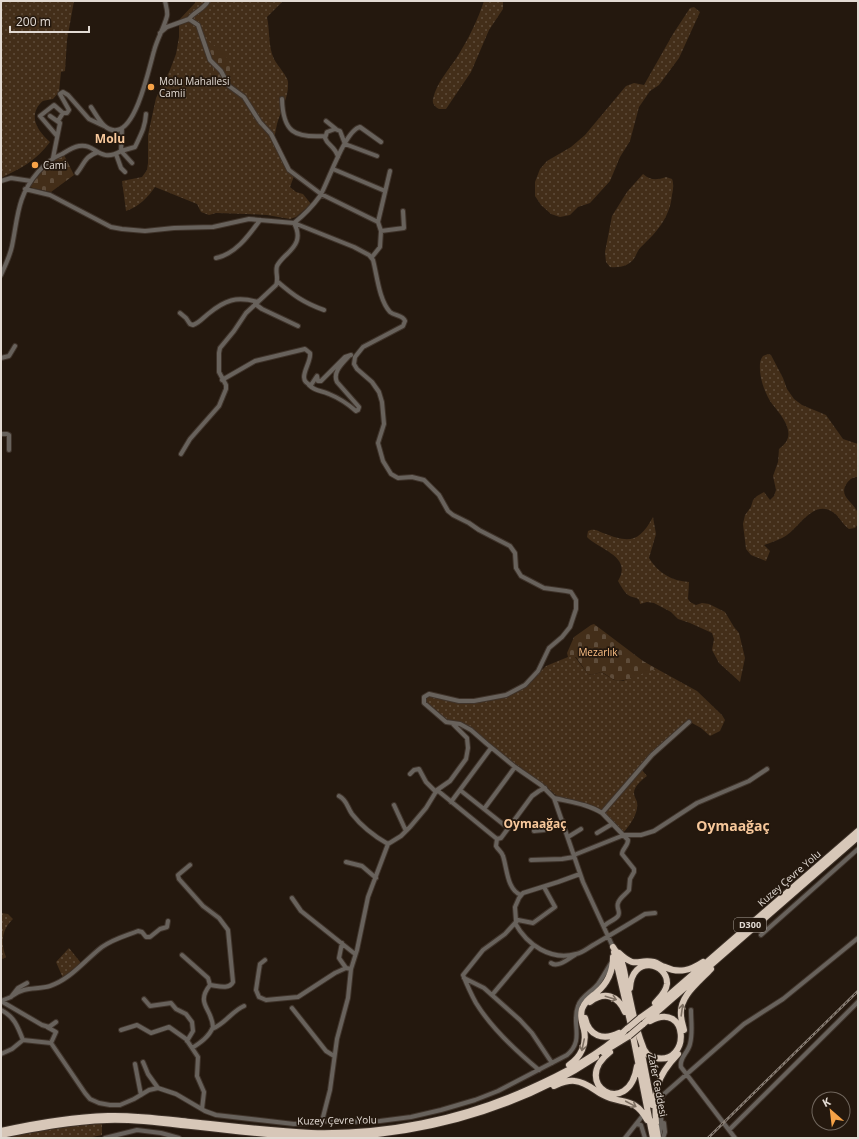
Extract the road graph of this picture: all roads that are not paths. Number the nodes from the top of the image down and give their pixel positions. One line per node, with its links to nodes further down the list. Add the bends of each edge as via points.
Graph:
1 (166, 1): 4 (street, via 167,15)
2 (208, 1): 3 (street)
3 (189, 19): 4 (street, via 171,25); 34 (street, via 198,25 210,60 221,71 229,86 244,97 271,134 289,170)
4 (160, 33): 13 (street, via 141,97)
5 (282, 100): 16 (street, via 283,111 292,131 305,136)
6 (91, 107): 12 (street)
7 (63, 113): 10 (street); 12 (street, via 69,110 61,98 60,94 63,92 89,120); 15 (street, via 54,105 40,116)
8 (146, 114): 19 (street, via 142,135 135,146)
9 (50, 116): 10 (street)
10 (58, 121): 15 (street, via 60,123)
11 (326, 121): 14 (street)
12 (104, 126): 13 (street, via 117,130)
13 (122, 128): 19 (street)
14 (336, 129): 16 (street, via 327,132); 18 (street, via 340,131)
15 (57, 136): 23 (street)
16 (325, 136): 24 (street)
17 (381, 142): 18 (street, via 358,127)
18 (345, 144): 22 (street); 24 (street)
19 (121, 151): 21 (street); 25 (street)
20 (99, 152): 21 (street, via 107,156); 23 (street, via 79,146); 29 (street, via 85,159)
21 (116, 154): 28 (street)
22 (377, 156)
23 (53, 158): 31 (street)
24 (338, 158): 26 (street)
25 (132, 163)
26 (333, 169): 33 (street); 34 (street)
27 (390, 171): 33 (street)
28 (124, 172)
29 (77, 173)
30 (1, 180): 31 (street, via 11,178)
31 (31, 181): 32 (street)
32 (26, 189): 36 (street, via 50,195 111,227 122,229 145,231 212,227 243,220); 42 (street, via 19,208 12,247)
33 (385, 191): 37 (street)
34 (321, 194): 37 (street); 38 (street, via 312,208)
35 (403, 211): 39 (street, via 404,228)
36 (260, 220): 38 (street); 41 (street, via 238,246)
37 (378, 222): 39 (street)
38 (294, 223): 40 (street); 43 (street, via 298,238 294,247 278,264)
39 (381, 231): 40 (street, via 380,247)
40 (372, 257): 49 (street, via 387,308 405,321 404,325)
41 (216, 258)
42 (1, 275)
43 (278, 282): 44 (street); 45 (street, via 307,304)
44 (257, 303): 46 (street, via 241,299 229,301 219,305 193,325); 47 (street, via 262,309); 52 (street, via 246,313 220,349 219,370)
45 (324, 310)
46 (180, 313)
47 (298, 326)
48 (15, 346): 51 (street, via 9,356)
49 (358, 351): 50 (street); 58 (street, via 354,360 355,366 372,382 382,402 384,424 378,443 391,474 398,478 412,477 424,480 453,515 510,546 521,576 544,588 571,592 576,600 570,627 549,648 538,671 525,685 506,695 474,701 459,701 431,694 425,696 425,704 446,722)
50 (351, 355): 53 (street, via 345,357 321,381 318,381 317,376 312,385); 53 (street, via 336,373 335,378 359,407 358,410 328,393 314,390)
51 (1, 358)
52 (222, 380): 53 (street, via 255,361 305,349 311,355 304,375 304,380); 56 (street, via 226,389 219,406 190,439)
53 (309, 385)
54 (1, 434): 55 (street, via 10,436)
55 (9, 450)
56 (182, 454)
57 (689, 722): 71 (street, via 652,755)
58 (451, 723): 59 (street, via 460,724 471,730); 65 (street, via 467,738 468,754 451,780)
59 (491, 748): 60 (street); 64 (street)
60 (515, 767): 63 (street); 70 (street)
61 (767, 769): 80 (street, via 749,781 697,802 654,831 641,835)
62 (410, 774): 65 (street, via 419,769 426,782)
63 (545, 788): 67 (street); 74 (street, via 532,796)
64 (460, 790): 68 (street); 70 (street)
65 (436, 791): 68 (street); 76 (street, via 426,808)
66 (339, 796): 84 (street, via 345,800 352,814 368,831)
67 (554, 798): 71 (street); 72 (street)
68 (451, 802): 83 (street)
69 (394, 805): 76 (street)
70 (484, 809): 74 (street)
71 (602, 813): 73 (street)
72 (563, 821): 77 (street, via 544,830); 81 (street)
73 (612, 824): 79 (street); 80 (street)
74 (508, 828): 83 (street, via 501,838)
75 (581, 829): 81 (street)
76 (406, 831): 84 (street)
77 (534, 831)
78 (858, 831): 105 (highway, Kuzey Çevre Yolu / D300)
79 (597, 833)
80 (624, 835): 86 (street); 98 (street, via 628,842 622,854 634,872 629,890 618,903 618,916)
81 (568, 837): 86 (street)
82 (858, 837): 105 (highway, Kuzey Çevre Yolu / D300)
83 (497, 839): 93 (street, via 496,845 504,857 509,880 516,892)
84 (388, 844): 91 (street)
85 (858, 849): 99 (street)
86 (574, 856): 87 (street, via 562,860); 90 (street)
87 (531, 860)
88 (346, 862): 91 (street, via 362,866)
89 (190, 865): 115 (street, via 178,874 179,880 228,930 233,983 229,987)
90 (580, 874): 92 (street); 98 (street)
91 (376, 878): 106 (street, via 368,897)
92 (544, 887): 93 (street); 97 (street, via 555,907 533,923)
93 (521, 895): 97 (street, via 515,908)
94 (292, 898): 102 (street, via 301,911)
95 (655, 913): 100 (street, via 645,914)
96 (168, 921): 117 (street, via 167,927 150,937 138,931 116,939 97,951 69,976 53,985 25,989)
97 (516, 922): 103 (street); 113 (street, via 505,934 483,950 463,975)
98 (604, 926): 100 (street)
99 (761, 935)
100 (608, 936): 104 (street); 107 (street)
101 (858, 938): 146 (street, via 783,999 744,1024)
102 (342, 943): 106 (street); 112 (street, via 339,958)
103 (534, 945): 107 (street, via 550,954); 116 (street)
104 (613, 948): 105 (highway, via 634,963 654,962 679,971 693,968); 110 (highway); 119 (highway, via 621,960); 127 (highway)
105 (726, 949): 126 (highway, Kuzey Çevre Yolu / D300); 129 (highway, Kuzey Çevre Yolu / D300); 155 (highway, one-way to 105, via 655,1096 659,1078 685,1042 682,1004)
106 (355, 954): 112 (street)
107 (578, 954): 111 (street, via 559,964)
108 (182, 955): 115 (street, via 208,978)
109 (264, 960): 112 (street, via 259,968 256,990 259,997 266,1000 301,996 335,973)
110 (613, 960): 143 (street, via 598,984 578,1004 577,1036 573,1048 567,1055); 148 (highway, one-way to 148, via 608,979 587,1001 582,1011 584,1041 579,1056 566,1067)
111 (551, 963)
112 (349, 968): 140 (street, via 350,990)
113 (464, 978): 116 (street); 145 (street, via 478,1006 502,1036)
114 (27, 983): 117 (street, via 18,988)
115 (210, 985): 132 (street, via 203,998 213,1024)
116 (492, 995): 143 (street, via 524,1024)
117 (12, 996): 120 (street)
118 (144, 999): 136 (street, via 151,1006 170,1002 186,1014 193,1028 193,1033)
119 (630, 999): 126 (highway, via 630,979 636,970 648,965 662,973 666,981 665,990); 134 (highway)
120 (1, 1001): 130 (street)
121 (858, 1002): 158 (street)
122 (244, 1006): 132 (street)
123 (292, 1008): 140 (street, via 326,1051)
124 (1, 1010): 135 (street, via 13,1018)
125 (691, 1010): 146 (street, via 691,1040 680,1063)
126 (640, 1018): 131 (highway, D300, bridge)
127 (630, 1021): 131 (highway, one-way to 127, via 612,1036 600,1036 588,1028 585,1011 590,1002 598,997 612,997 621,1004); 134 (highway)
128 (56, 1022): 130 (street)
129 (642, 1025): 134 (highway, D300, bridge); 134 (highway, via 659,1017 668,1017 675,1021 682,1036 677,1050 671,1056 657,1058 646,1052)
130 (47, 1027): 137 (street, via 56,1032)
131 (628, 1028): 148 (highway, Kuzey Çevre Yolu / D300, via 581,1062)
132 (212, 1029): 138 (street)
133 (121, 1030): 136 (street, via 138,1025 152,1033 170,1027)
134 (634, 1037): 142 (highway, Zafer Caddesi); 142 (highway, via 604,1056 598,1064 598,1084 610,1094 621,1092 630,1084); 151 (highway, Kuzey Çevre Yolu / D300, via 559,1079); 155 (highway, Zafer Caddesi)
135 (24, 1040): 137 (street); 139 (street)
136 (187, 1041): 138 (street)
137 (51, 1042): 149 (street, via 77,1083 93,1100 116,1105)
138 (192, 1048): 150 (street, via 198,1057 197,1076 204,1092)
139 (1, 1054)
140 (334, 1056): 154 (street, via 330,1090)
141 (143, 1062): 147 (street)
142 (637, 1062): 157 (highway, Zafer Caddesi)
143 (552, 1063): 145 (street)
144 (135, 1064): 149 (street)
145 (539, 1070): 154 (street, via 490,1095 431,1113 380,1121)
146 (686, 1075): 153 (street, via 662,1097); 158 (street)
147 (158, 1088): 149 (street); 150 (street, via 181,1096)
148 (518, 1094): 159 (highway, Kuzey Çevre Yolu / D300, via 488,1106 435,1121 350,1132 316,1133 109,1116 57,1120)
149 (142, 1095)
150 (202, 1109): 154 (street, via 220,1116 289,1124)
151 (490, 1110): 152 (highway, one-way to 152, via 561,1083 573,1081 585,1084 608,1097 630,1102); 160 (highway, Kuzey Çevre Yolu / D300, via 420,1128 349,1137 289,1136 108,1120 57,1124)
152 (644, 1114): 156 (street); 157 (highway)
153 (662, 1120): 166 (street); 167 (street, via 665,1130)
154 (322, 1121)
155 (656, 1123): 166 (highway, Zafer Caddesi)
156 (636, 1124): 163 (street); 164 (street, via 641,1125)
157 (651, 1130): 165 (highway, Zafer Caddesi)
158 (729, 1130): 168 (street)
159 (1, 1131)
160 (1, 1136)
161 (105, 1138): 162 (street, via 137,1130)
162 (179, 1138)
163 (625, 1138)
164 (645, 1138)
165 (653, 1138)
166 (658, 1138)
167 (663, 1138)
168 (734, 1138)

